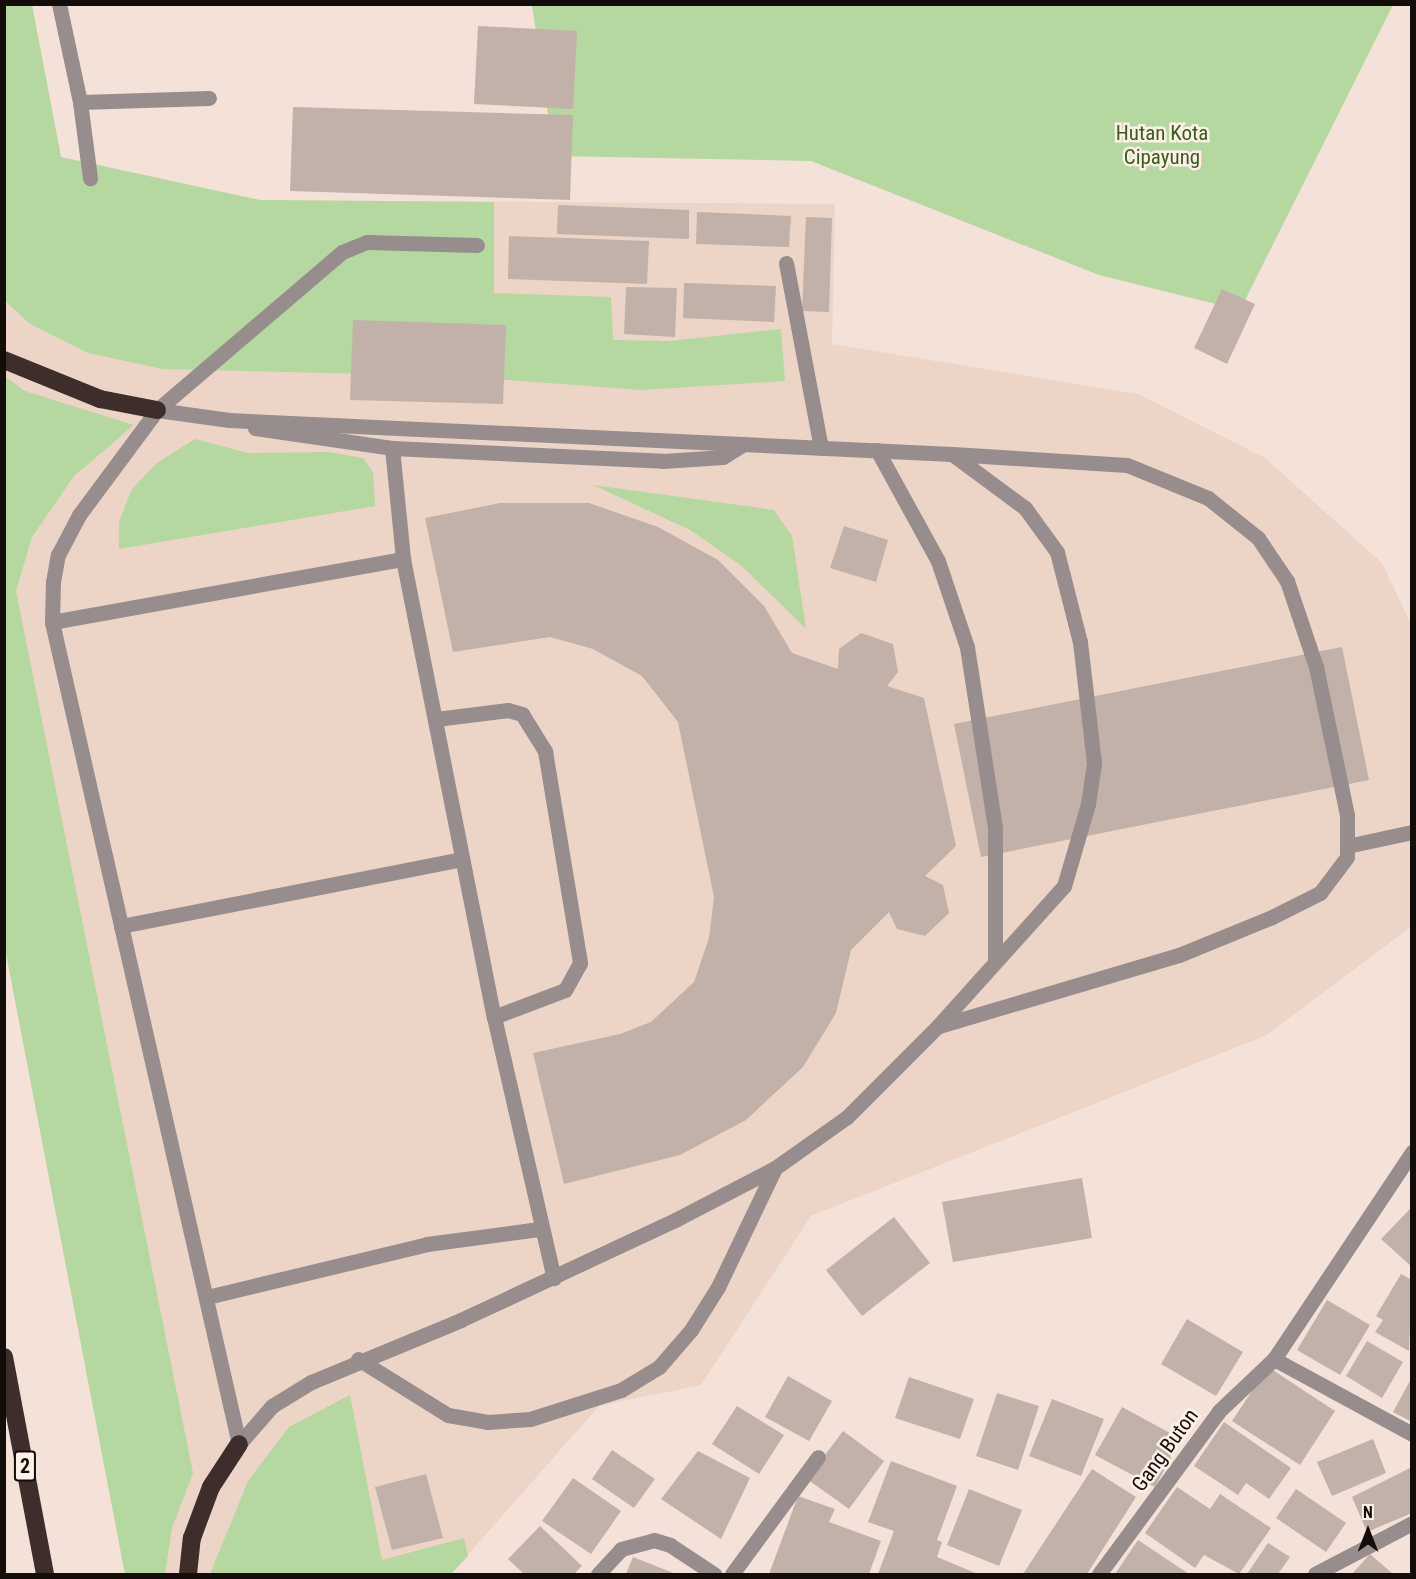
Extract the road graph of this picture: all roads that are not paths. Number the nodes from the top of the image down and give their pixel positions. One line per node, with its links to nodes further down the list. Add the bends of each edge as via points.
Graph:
1 (59, 4): 3 (street)
2 (209, 98): 3 (street)
3 (80, 102): 4 (street)
4 (90, 178)
5 (477, 245): 8 (street, via 367,242 352,246)
6 (786, 263): 12 (street)
7 (4, 360): 8 (highway, via 100,399)
8 (158, 410): 9 (street); 16 (street, via 100,481 63,545 53,582)
9 (230, 420): 10 (street); 11 (street, via 268,432)
10 (744, 444): 11 (street, via 723,457 699,462); 12 (street)
11 (392, 448): 15 (street)
12 (820, 448): 13 (street)
13 (877, 450): 14 (street); 22 (street, via 938,561 967,647 995,827)
14 (952, 454): 19 (street, via 1127,465 1208,498 1258,538 1287,581 1316,667 1347,815); 22 (street, via 1024,508 1057,552 1080,642 1094,762 1088,804 1064,886)
15 (403, 559): 16 (street); 17 (street)
16 (52, 622): 21 (street)
17 (436, 719): 20 (street); 23 (street, via 508,710 522,714 545,751 579,963 565,990)
18 (1412, 832): 19 (street)
19 (1347, 846): 24 (street, via 1347,858 1320,893 1272,917 1179,955)
20 (461, 859): 21 (street); 23 (street)
21 (121, 926): 29 (street)
22 (995, 960): 24 (street)
23 (494, 1017): 27 (street)
24 (938, 1026): 26 (street, via 847,1117)
25 (1412, 1152): 32 (street, Gang Buton)
26 (775, 1168): 28 (street); 31 (street, via 718,1287 691,1330 659,1366 621,1390 530,1419 487,1422 448,1415)
27 (539, 1229): 28 (street); 29 (street, via 427,1244)
28 (554, 1278): 31 (street, via 461,1320)
29 (207, 1297): 34 (street)
30 (4, 1357): 37 (highway, 2)
31 (358, 1359): 34 (street, via 272,1406)
32 (1274, 1359): 33 (street); 42 (street, Gang Buton, via 1219,1411)
33 (1412, 1434)
34 (238, 1444): 38 (highway, via 207,1497 192,1538)
35 (818, 1457): 41 (street)
36 (1412, 1523): 43 (street)
37 (45, 1575)
38 (188, 1575)
39 (598, 1575): 40 (street, via 621,1549 654,1540 670,1545)
40 (714, 1575)
41 (732, 1575)
42 (1099, 1575)
43 (1315, 1575)

